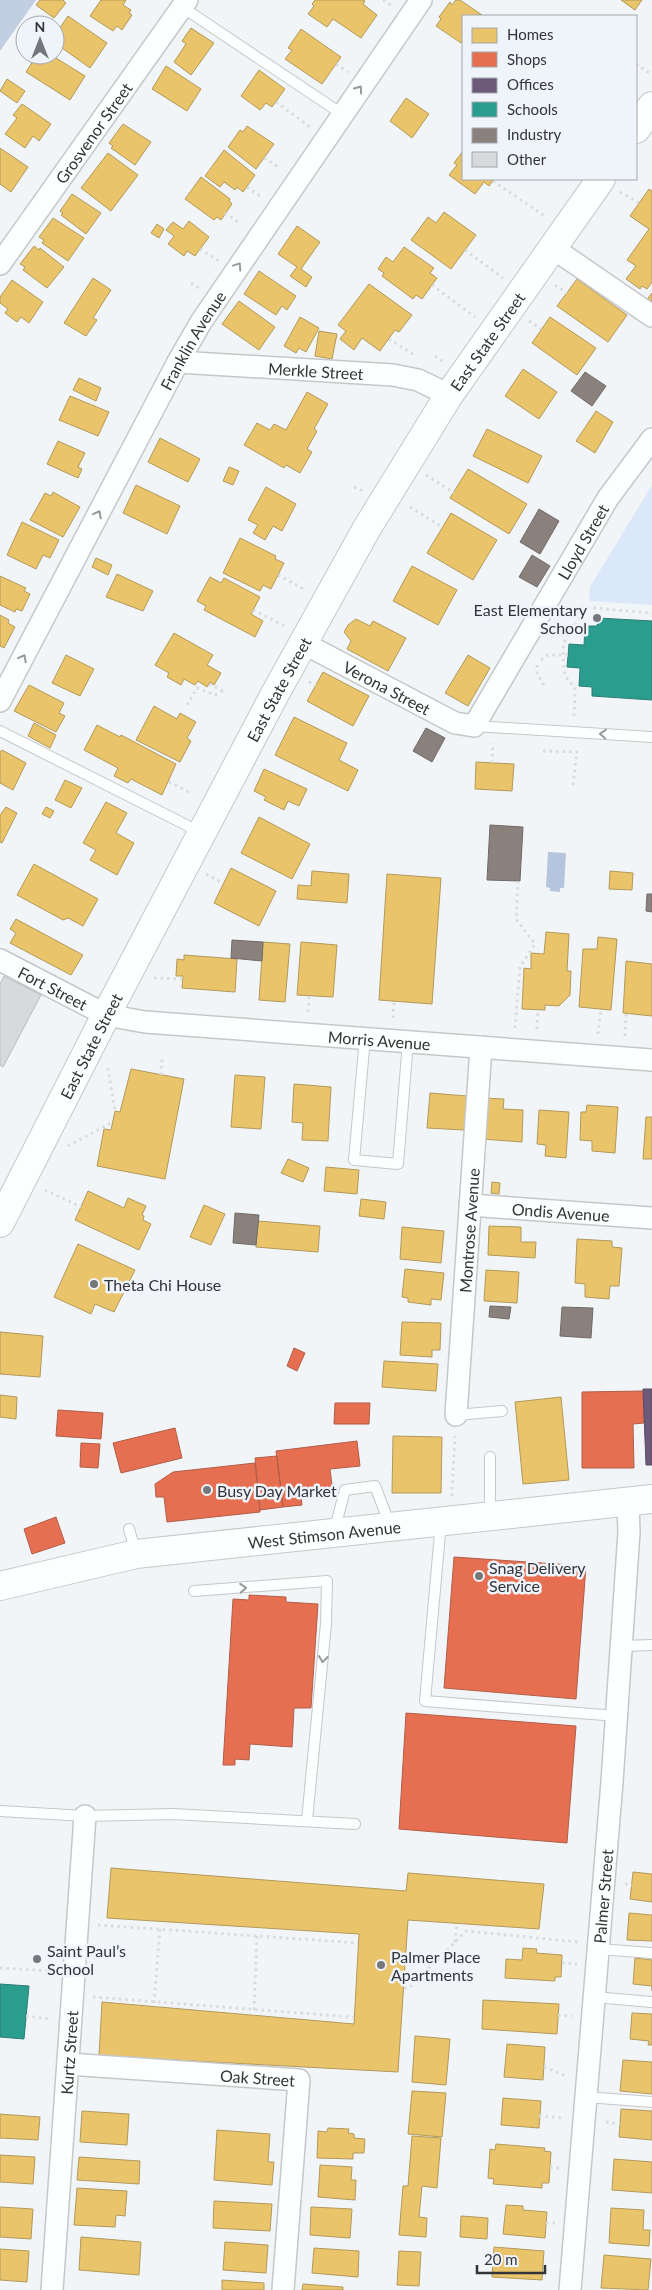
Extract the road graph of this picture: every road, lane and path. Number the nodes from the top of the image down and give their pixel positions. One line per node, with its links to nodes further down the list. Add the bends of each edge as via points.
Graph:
1 (421, 0): 7 (street, Franklin Avenue, one-way to 1)
2 (184, 4): 7 (lane); 23 (street, Grosvenor Street)
3 (637, 65): 4 (path)
4 (652, 75)
5 (276, 102): 8 (path)
6 (652, 106): 9 (main road)
7 (342, 114): 36 (street, Franklin Avenue, one-way to 7, via 201,322)
8 (308, 125)
9 (637, 128)
10 (264, 158): 11 (path)
11 (283, 170)
12 (493, 181): 17 (path)
13 (609, 184): 16 (path); 20 (main road, East State Street)
14 (247, 187): 15 (path)
15 (262, 198)
16 (639, 204)
17 (538, 212)
18 (226, 213): 19 (path)
19 (244, 226)
20 (552, 248): 30 (street); 38 (main road, East State Street)
21 (200, 249): 24 (path)
22 (465, 250): 25 (path)
23 (0, 264)
24 (226, 266)
25 (496, 272)
26 (551, 281): 28 (path)
27 (432, 285): 29 (path)
28 (567, 293)
29 (468, 312)
30 (652, 316)
31 (525, 318): 32 (path)
32 (541, 329)
33 (389, 339): 35 (path)
34 (435, 356): 37 (path)
35 (420, 360)
36 (178, 362): 38 (street, Merkle Street, via 393,375 418,380); 54 (street, Franklin Avenue, one-way to 36)
37 (446, 363)
38 (449, 394): 49 (main road, East State Street)
39 (652, 439): 57 (street, Lloyd Street, via 608,498)
40 (422, 472): 41 (path)
41 (454, 493)
42 (403, 503): 43 (path)
43 (442, 527)
44 (278, 575): 45 (path)
45 (299, 586)
46 (253, 610): 48 (path)
47 (652, 613): 50 (path, via 581,607 579,620 564,642)
48 (279, 622)
49 (303, 643): 57 (street, Verona Street, via 455,723); 66 (main road, East State Street)
50 (563, 655): 51 (path); 53 (path, via 548,655 537,665 537,673); 56 (path, via 565,676 575,688)
51 (568, 655)
52 (209, 684): 55 (path, via 223,691 215,695 197,688)
53 (546, 689)
54 (0, 701)
55 (187, 705)
56 (574, 718)
57 (474, 726): 59 (lane, one-way to 57)
58 (0, 731): 66 (lane)
59 (652, 737)
60 (494, 739): 62 (path)
61 (543, 751): 64 (path, via 578,752)
62 (492, 763)
63 (169, 782): 65 (path)
64 (573, 785)
65 (189, 792)
66 (203, 833): 79 (main road, East State Street)
67 (204, 873): 69 (path)
68 (518, 881): 81 (path, via 516,919 535,944 520,967)
69 (224, 883)
70 (0, 960): 79 (street, Fort Street)
71 (150, 978): 72 (path)
72 (183, 979)
73 (309, 996): 77 (path)
74 (394, 1002): 80 (path)
75 (600, 1009): 83 (path)
76 (538, 1010): 82 (path)
77 (308, 1013)
78 (626, 1013): 84 (path)
79 (106, 1015): 85 (street, Morris Avenue, via 145,1022); 99 (main road, East State Street)
80 (393, 1019)
81 (515, 1028)
82 (536, 1030)
83 (598, 1034)
84 (625, 1036)
85 (365, 1038): 86 (street, Morris Avenue); 86 (lane, via 354,1160 363,1161 398,1164)
86 (408, 1042): 87 (street, Morris Avenue)
87 (481, 1047): 89 (street, Morris Avenue); 96 (street, Montrose Avenue)
88 (162, 1058): 91 (path)
89 (652, 1060)
90 (108, 1068): 92 (path)
91 (161, 1074)
92 (115, 1111)
93 (113, 1122): 94 (path)
94 (68, 1147)
95 (45, 1190): 97 (path)
96 (470, 1204): 98 (street, Ondis Avenue); 101 (street, Montrose Avenue)
97 (81, 1207)
98 (652, 1218)
99 (0, 1223)
100 (502, 1411): 101 (lane)
101 (456, 1415): 103 (path)
102 (490, 1457): 105 (lane)
103 (452, 1496)
104 (640, 1500): 105 (main road, West Stimson Avenue); 112 (street, Palmer Street, via 629,1520)
105 (490, 1516): 106 (main road, West Stimson Avenue)
106 (441, 1521): 107 (main road, West Stimson Avenue); 113 (lane, via 425,1700)
107 (391, 1526): 108 (main road, West Stimson Avenue); 108 (lane, via 375,1486 345,1490)
108 (334, 1532): 109 (main road, West Stimson Avenue, via 133,1542)
109 (1, 1586)
110 (194, 1591): 116 (lane, one-way to 116, via 327,1581 326,1624)
111 (652, 1645): 112 (lane)
112 (622, 1646): 113 (street, Palmer Street)
113 (616, 1716): 124 (street, Palmer Street)
114 (0, 1811): 115 (lane)
115 (85, 1816): 116 (lane, via 173,1814); 141 (street, Kurtz Street)
116 (307, 1820): 117 (lane)
117 (355, 1824)
118 (90, 1924): 120 (path)
119 (457, 1924): 122 (path)
120 (160, 1929): 121 (path); 134 (path)
121 (257, 1936): 123 (path); 135 (path)
122 (455, 1942): 124 (path, via 466,1931); 130 (path, via 409,1988)
123 (358, 1943)
124 (591, 1945): 125 (lane); 132 (street, Palmer Street)
125 (652, 1953)
126 (562, 1963): 127 (path)
127 (582, 1964)
128 (0, 1968): 129 (path)
129 (57, 1972)
130 (404, 1988)
131 (85, 1996): 134 (path)
132 (594, 1997): 133 (lane); 144 (street, Palmer Street)
133 (652, 2002)
134 (154, 2003): 135 (path)
135 (254, 2010): 140 (path)
136 (558, 2014): 138 (path)
137 (26, 2016): 139 (path)
138 (578, 2016)
139 (47, 2018)
140 (353, 2018)
141 (68, 2064): 150 (street, Kurtz Street); 151 (street, Oak Street, via 298,2080)
142 (544, 2067): 143 (path, via 564,2076)
143 (574, 2076)
144 (586, 2096): 145 (lane); 152 (street, Palmer Street)
145 (652, 2102)
146 (539, 2116): 147 (path)
147 (570, 2118)
148 (546, 2223): 149 (path)
149 (552, 2223)
150 (52, 2290)
151 (283, 2290)
152 (570, 2290)

